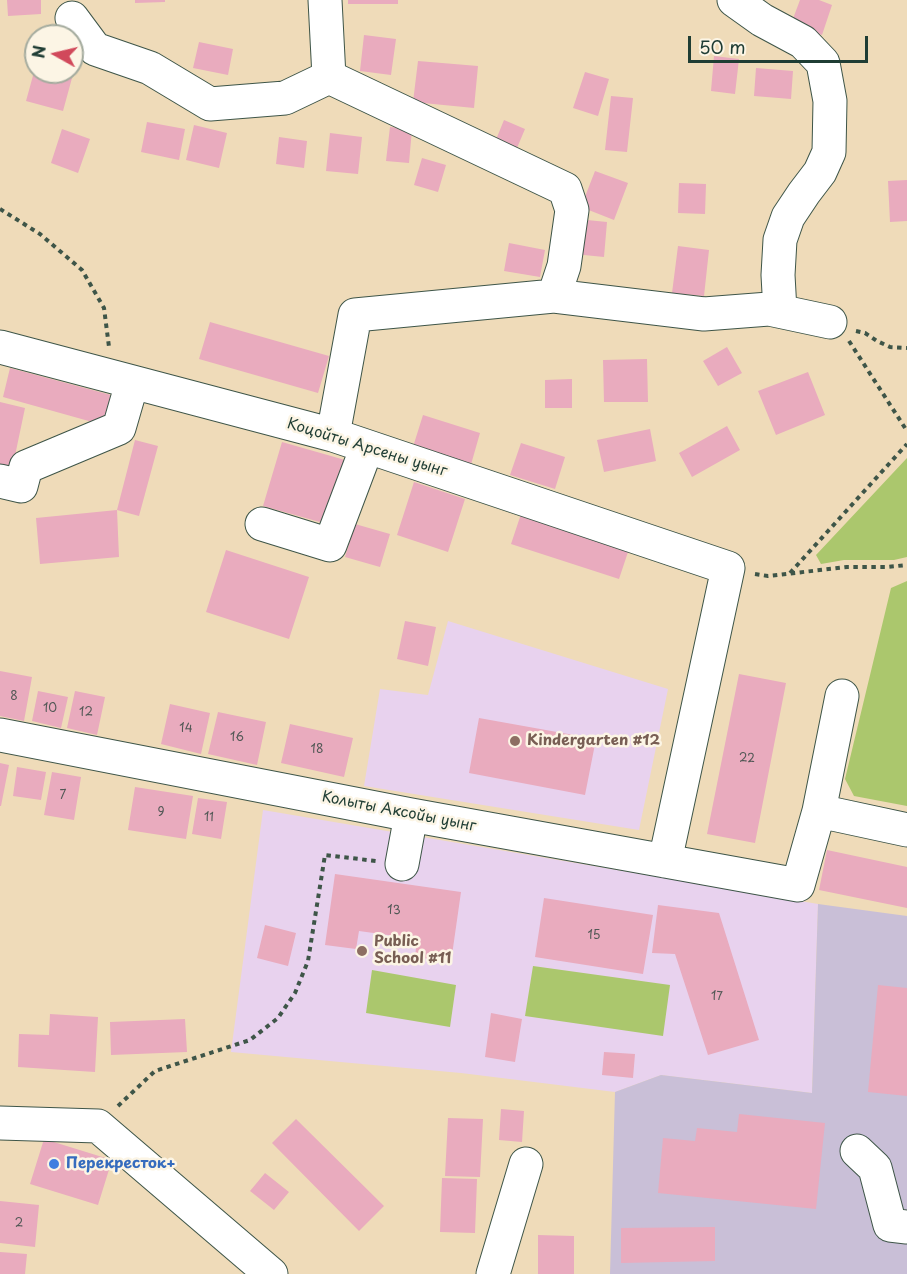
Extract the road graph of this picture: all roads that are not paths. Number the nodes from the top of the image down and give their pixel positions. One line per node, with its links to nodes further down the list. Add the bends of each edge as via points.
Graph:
1 (325, 0): 4 (street)
2 (734, 0): 6 (street, via 803,42 823,63 830,101 829,152 820,172 788,217 780,240)
3 (72, 18): 4 (street, via 95,49 150,68 210,104 285,98)
4 (329, 77): 5 (street, via 565,189 572,210 564,266)
5 (554, 296): 6 (street, via 704,314); 10 (street, via 355,315)
6 (780, 311): 7 (street)
7 (830, 322)
8 (0, 347): 9 (street, Коцойты Арсены уынг)
9 (123, 380): 10 (street, Коцойты Арсены уынг); 12 (street, via 119,428 26,466 21,486)
10 (333, 435): 11 (street, Коцойты Арсены уынг)
11 (367, 447): 13 (street, via 330,545); 19 (street, Коцойты Арсены уынг, via 728,568)
12 (0, 481)
13 (262, 524)
14 (842, 696): 16 (street)
15 (0, 735): 17 (street, Колыты Аксойы уынг)
16 (819, 811): 18 (street); 19 (street, Колыты Аксойы уынг, via 798,885)
17 (411, 815): 19 (street, Колыты Аксойы уынг); 20 (street)
18 (907, 830)
19 (665, 861)
20 (402, 864)
21 (0, 1123): 25 (street, via 98,1126)
22 (857, 1151): 24 (street, via 875,1167 890,1225)
23 (526, 1164): 26 (street)
24 (907, 1227)
25 (271, 1274)
26 (493, 1274)

